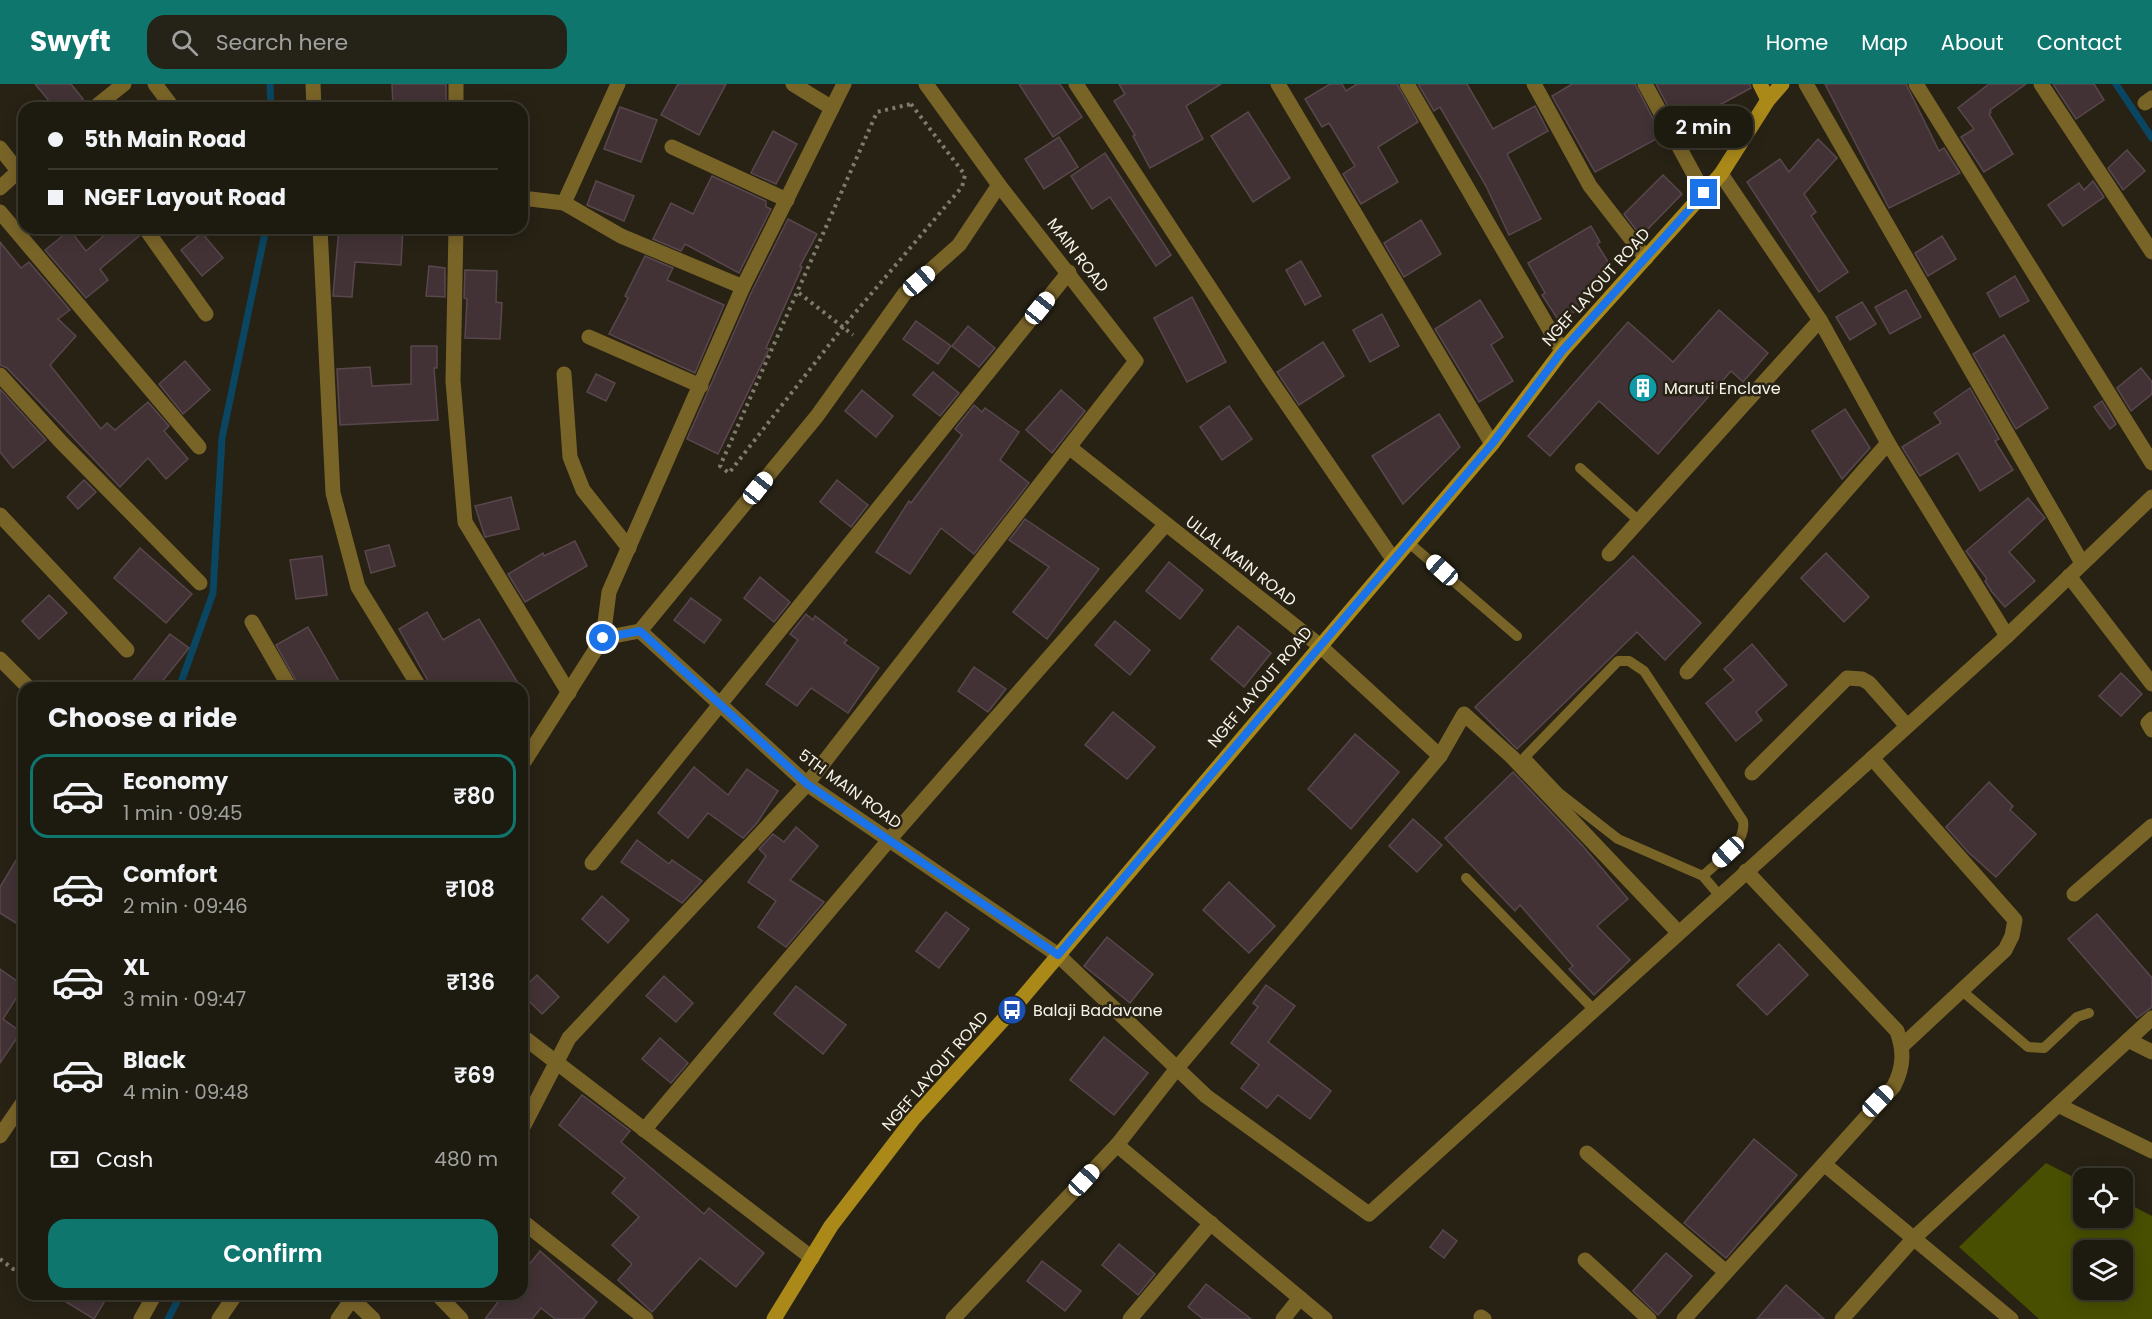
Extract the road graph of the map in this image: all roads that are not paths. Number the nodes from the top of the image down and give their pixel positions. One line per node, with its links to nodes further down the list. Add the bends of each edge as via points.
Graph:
1 (155, 84): 21 (street)
2 (313, 84): 22 (street)
3 (456, 84): 23 (street)
4 (618, 84): 35 (street)
5 (793, 84): 24 (street)
6 (844, 84): 24 (street)
7 (926, 84): 30 (street, MAIN ROAD)
8 (1076, 84): 66 (street)
9 (1278, 84): 54 (street)
10 (1407, 84): 49 (street)
11 (1534, 84): 43 (street, via 1590,186)
12 (1645, 84): 32 (street)
13 (1760, 84): 19 (street)
14 (1782, 84): 19 (street, NGEF LAYOUT ROAD)
15 (1806, 84): 67 (street)
16 (1916, 84): 57 (street)
17 (2041, 84): 42 (street)
18 (114, 87): 20 (street)
19 (1768, 100): 29 (street, NGEF LAYOUT ROAD)
20 (100, 102)
21 (168, 102)
22 (314, 102)
23 (456, 102)
24 (832, 108): 34 (street)
25 (672, 147): 34 (street)
26 (0, 148): 27 (street)
27 (18, 166)
28 (18, 172): 31 (street)
29 (1721, 174): 32 (street, NGEF LAYOUT ROAD); 47 (street)
30 (999, 185): 44 (street, MAIN ROAD); 71 (street, via 959,245 905,293 817,416)
31 (0, 188)
32 (1704, 193): 43 (street, NGEF LAYOUT ROAD)
33 (528, 199): 35 (street)
34 (787, 200): 45 (street)
35 (564, 203): 45 (street, via 621,236)
36 (0, 212): 37 (street)
37 (18, 233)
38 (19, 234): 55 (street)
39 (149, 234): 46 (street)
40 (320, 234): 81 (street, via 333,493 358,587)
41 (456, 234): 83 (street, via 453,381 465,522)
42 (2152, 252)
43 (1646, 258): 49 (street, NGEF LAYOUT ROAD)
44 (1069, 272): 56 (street, MAIN ROAD, via 1136,361); 84 (street)
45 (743, 286): 52 (street)
46 (206, 314)
47 (1820, 320): 53 (street); 61 (street)
48 (588, 337): 52 (street)
49 (1562, 351): 54 (street, NGEF LAYOUT ROAD)
50 (564, 374): 64 (street, via 570,458 583,490)
51 (0, 375): 69 (street)
52 (701, 386): 64 (street)
53 (1888, 443): 73 (street); 78 (street)
54 (1492, 444): 63 (street, NGEF LAYOUT ROAD)
55 (199, 447)
56 (1069, 447): 62 (street, ULLAL MAIN ROAD); 92 (street)
57 (2152, 463)
58 (1580, 468): 61 (lane)
59 (2152, 497): 67 (street)
60 (0, 515): 76 (street)
61 (1639, 521): 65 (street)
62 (1166, 524): 75 (street, ULLAL MAIN ROAD); 94 (street)
63 (1408, 542): 66 (street, NGEF LAYOUT ROAD); 72 (lane)
64 (629, 548): 74 (street, via 609,592)
65 (1609, 554)
66 (1393, 559): 75 (street, NGEF LAYOUT ROAD)
67 (2082, 563): 68 (street)
68 (2069, 576): 73 (street); 82 (street)
69 (200, 583)
70 (252, 622): 80 (street)
71 (640, 631): 74 (street); 84 (street, 5TH MAIN ROAD)
72 (1517, 636)
73 (2007, 636): 86 (street)
74 (603, 638): 83 (street)
75 (1319, 645): 89 (street, ULLAL MAIN ROAD); 102 (street, NGEF LAYOUT ROAD)
76 (127, 650)
77 (0, 658): 79 (street)
78 (1687, 672)
79 (23, 682)
80 (287, 682)
81 (416, 682)
82 (2152, 684)
83 (569, 693): 88 (street)
84 (718, 703): 92 (street, 5TH MAIN ROAD); 95 (street)
85 (2152, 719): 87 (street, via 2148,723)
86 (1907, 726): 90 (street); 91 (street, via 1869,683 1847,678)
87 (2152, 729)
88 (528, 756)
89 (1440, 756): 101 (street, via 1464,714 1512,757); 112 (street)
90 (1872, 758): 96 (street); 103 (street, via 2015,920 2005,950)
91 (1752, 773)
92 (807, 784): 94 (street, 5TH MAIN ROAD); 111 (street, via 569,1038)
93 (2152, 826): 99 (street)
94 (890, 840): 102 (street, 5TH MAIN ROAD); 116 (street)
95 (592, 863)
96 (1746, 871): 100 (street); 109 (street, via 1898,1030)
97 (1702, 876): 97 (lane, via 1618,839 1559,793 1525,757 1618,662 1629,661 1644,671 1743,821 1745,831 1741,840); 100 (lane)
98 (1466, 878): 104 (lane)
99 (2074, 894)
100 (1719, 895): 101 (street)
101 (1678, 932): 104 (street)
102 (1058, 955): 112 (street, 5TH MAIN ROAD); 125 (street, NGEF LAYOUT ROAD, via 914,1118 831,1226)
103 (1961, 990): 105 (lane, via 2028,1047 2044,1048 2077,1017); 109 (street)
104 (1593, 1009): 112 (street, 5TH MAIN ROAD, via 1369,1214 1206,1096)
105 (2090, 1013)
106 (2152, 1018): 107 (street)
107 (2128, 1040): 110 (street); 113 (street)
108 (528, 1041): 111 (street)
109 (1902, 1046): 121 (street, via 1903,1060 1894,1086)
110 (2152, 1052)
111 (555, 1062): 115 (street); 116 (street)
112 (1178, 1067): 118 (street)
113 (2058, 1105): 119 (street); 124 (street)
114 (18, 1110): 117 (street)
115 (528, 1117)
116 (644, 1130): 125 (street)
117 (0, 1136)
118 (1117, 1145): 122 (street); 141 (street)
119 (2152, 1151)
120 (1587, 1153): 127 (street)
121 (1824, 1164): 124 (street); 127 (street)
122 (1211, 1223): 128 (street); 142 (street)
123 (528, 1226): 139 (street)
124 (1914, 1238): 147 (street); 148 (street)
125 (812, 1258): 140 (street, NGEF LAYOUT ROAD)
126 (1585, 1260): 145 (street)
127 (1726, 1272): 146 (street)
128 (1300, 1298): 143 (street); 144 (street)
129 (152, 1300): 134 (street)
130 (232, 1300): 135 (street)
131 (348, 1300): 136 (street)
132 (353, 1300): 137 (street)
133 (443, 1300): 138 (street)
134 (141, 1319)
135 (219, 1319)
136 (338, 1319)
137 (373, 1319)
138 (460, 1319)
139 (646, 1319)
140 (774, 1319)
141 (953, 1319)
142 (1130, 1319)
143 (1283, 1319)
144 (1325, 1319)
145 (1649, 1319)
146 (1684, 1319)
147 (1842, 1319)
148 (2011, 1319)

